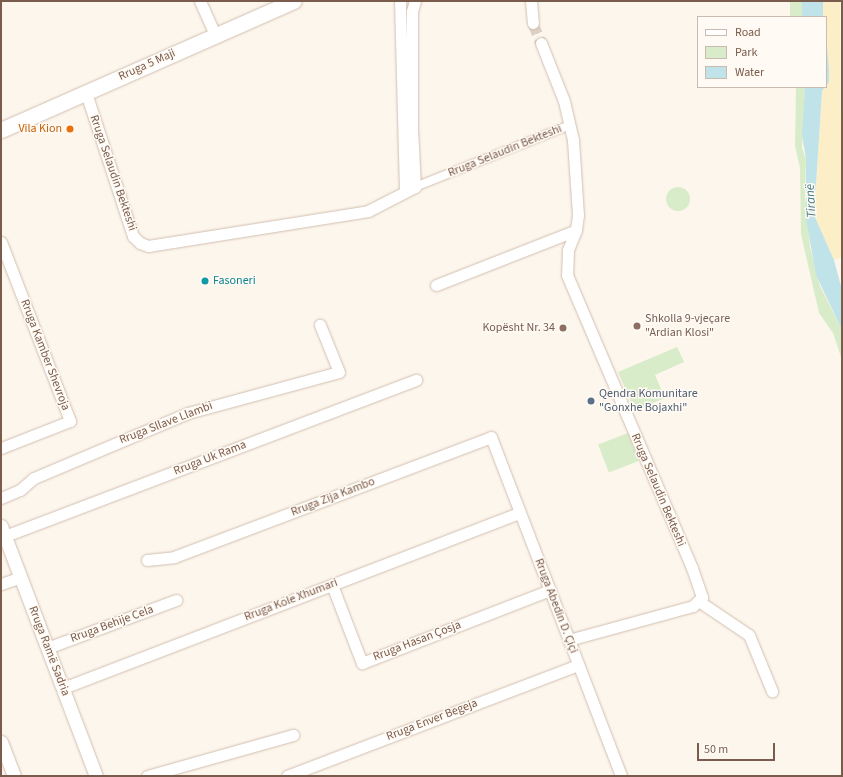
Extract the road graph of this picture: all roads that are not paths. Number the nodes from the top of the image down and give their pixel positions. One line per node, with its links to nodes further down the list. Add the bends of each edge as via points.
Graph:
1 (200, 1): 7 (street)
2 (294, 1): 7 (main road, Rruga 5 Maji)
3 (400, 1): 12 (street)
4 (415, 1): 12 (street, via 412,11)
5 (531, 1): 6 (street)
6 (533, 23)
7 (215, 35): 9 (main road, Rruga 5 Maji)
8 (541, 43): 10 (street, via 555,76)
9 (86, 93): 11 (main road, Rruga 5 Maji); 12 (street, Rruga Selaudin Bekteshi, via 133,236 148,246 347,216 368,211)
10 (570, 125): 12 (street, Rruga Selaudin Bekteshi); 13 (street, Rruga Selaudin Bekteshi, via 578,215)
11 (1, 130)
12 (410, 189)
13 (576, 230): 15 (street); 29 (street, Rruga Selaudin Bekteshi, via 568,250 567,275 701,591)
14 (1, 242): 19 (street, Rruga Kamber Shevroja, via 70,421)
15 (436, 285)
16 (320, 326): 20 (street, Rruga Sllave Llambi, via 339,372 188,413 34,478 20,490)
17 (416, 380): 22 (street, Rruga Uk Rama)
18 (491, 437): 21 (street, Rruga Abedin D. Çiçi); 23 (street, Rruga Zija Kambo, via 174,557)
19 (1, 448)
20 (1, 498)
21 (520, 513): 26 (street, Rruga Kole Xhumari); 27 (street, Rruga Abedin D. Çiçi)
22 (3, 531): 24 (street, Rruga Ramë Sadria)
23 (147, 560)
24 (21, 577): 25 (street); 31 (street, Rruga Ramë Sadria)
25 (1, 584)
26 (332, 585): 27 (street, Rruga Hasan Çosja, via 362,663); 33 (street, Rruga Kole Xhumari)
27 (550, 590): 30 (street, Rruga Abedin D. Çiçi)
28 (176, 600): 31 (street, Rruga Behije Cela)
29 (700, 602): 30 (street); 34 (street, via 749,635)
30 (568, 640): 32 (street, Rruga Abedin D. Çiçi)
31 (48, 648): 33 (street, Rruga Ramë Sadria)
32 (578, 665): 40 (street, Rruga Enver Begeja); 41 (street, Rruga Abedin D. Çiçi)
33 (63, 688): 38 (street, Rruga Ramë Sadria)
34 (772, 691)
35 (293, 735): 39 (street)
36 (1, 742): 37 (street)
37 (14, 776)
38 (96, 776)
39 (146, 776)
40 (287, 776)
41 (621, 776)

